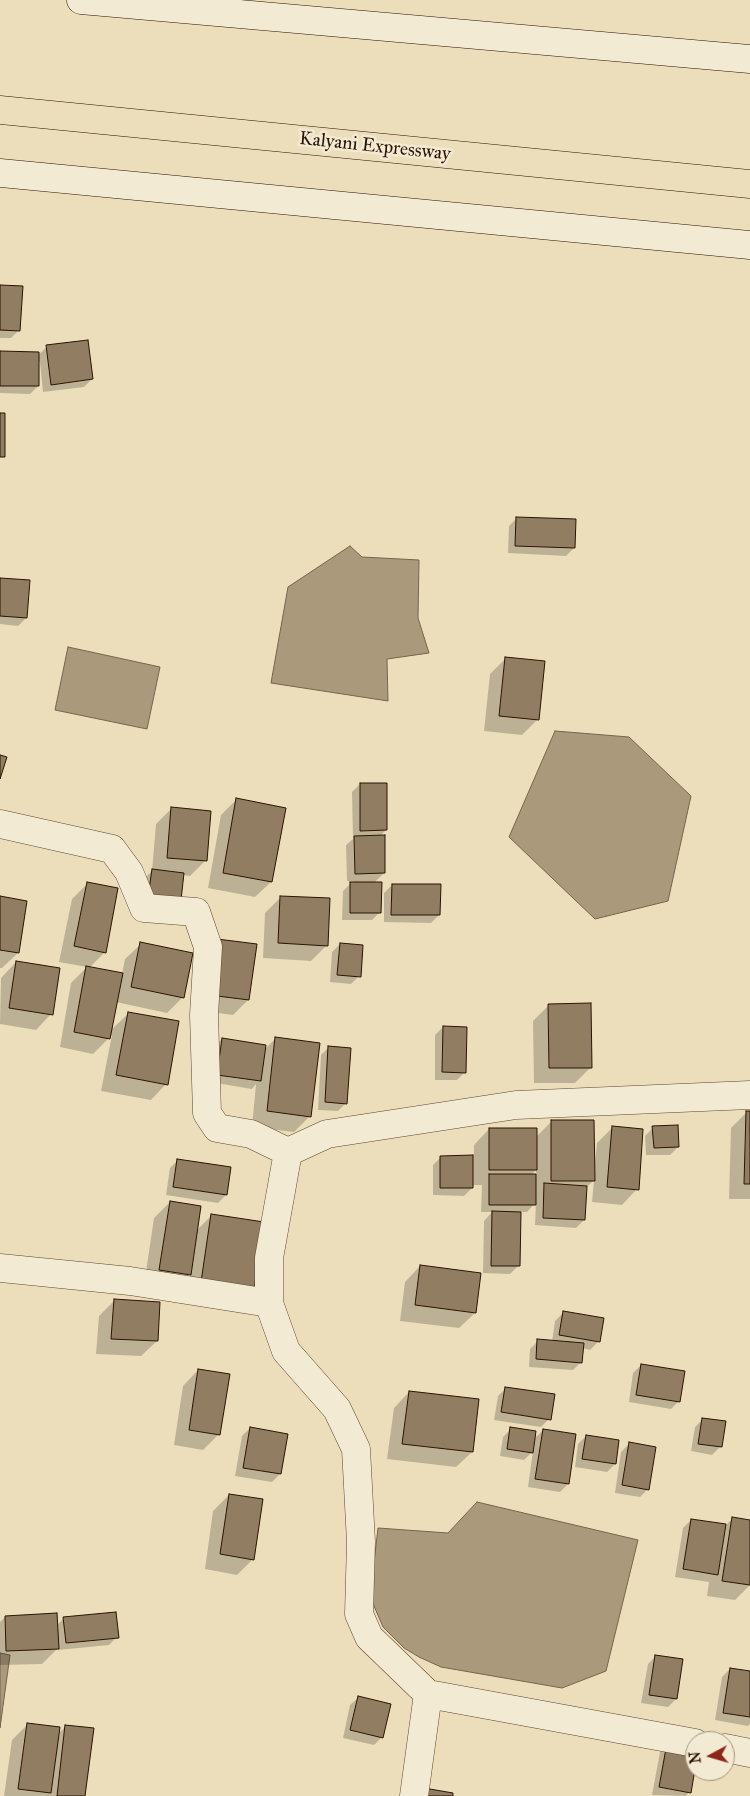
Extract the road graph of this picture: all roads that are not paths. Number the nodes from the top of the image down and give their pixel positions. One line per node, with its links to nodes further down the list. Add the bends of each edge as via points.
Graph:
1 (81, 0): 2 (street)
2 (750, 58)
3 (0, 110): 5 (highway, Kalyani Expressway)
4 (0, 173): 6 (street)
5 (750, 184)
6 (750, 245)
7 (0, 824): 9 (street, via 112,849 129,872 144,908 196,912 208,947 204,1015 207,1113 217,1128 251,1134)
8 (750, 1095): 9 (street, via 516,1105 327,1134)
9 (288, 1152): 11 (street, via 268,1258)
10 (0, 1268): 11 (street, via 130,1281)
11 (269, 1303): 12 (street, via 286,1351 337,1409 356,1449 361,1542 359,1614 369,1637)
12 (428, 1694): 13 (street); 16 (street)
13 (685, 1741)
14 (735, 1750): 15 (street)
15 (750, 1753)
16 (414, 1796)

